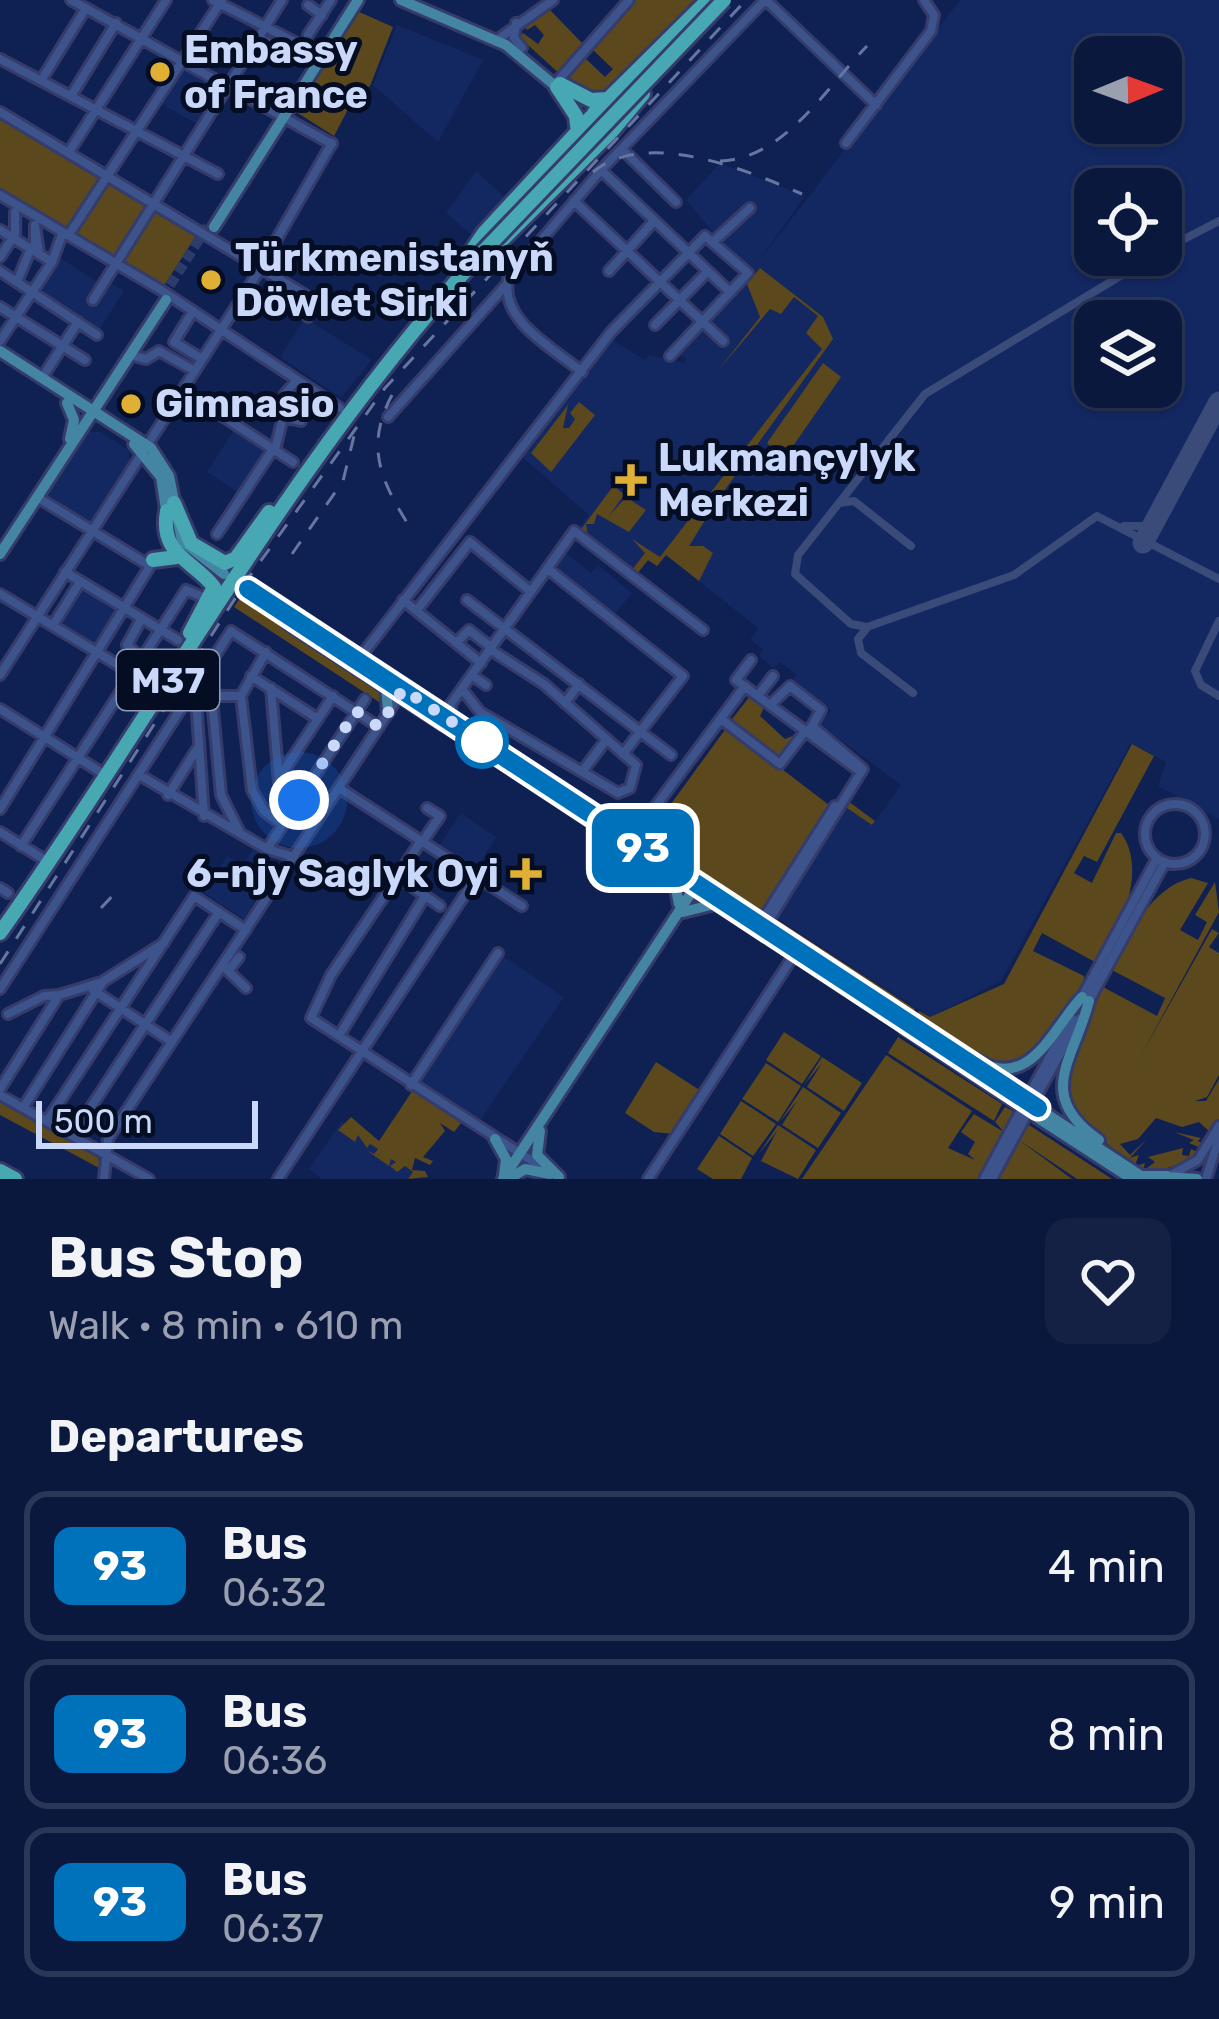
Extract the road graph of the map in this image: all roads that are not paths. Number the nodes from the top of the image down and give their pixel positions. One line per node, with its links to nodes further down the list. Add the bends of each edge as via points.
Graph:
1 (71, 0): 15 (street)
2 (166, 0): 21 (street)
3 (282, 0): 19 (street)
4 (356, 0): 26 (main road); 36 (main road)
5 (405, 0): 23 (main road)
6 (553, 0): 17 (street)
7 (629, 0): 31 (street)
8 (711, 0): 37 (highway); 63 (highway, M37, bridge)
9 (726, 0): 39 (highway); 63 (highway, M37, bridge)
10 (765, 0): 33 (street); 41 (street)
11 (924, 0): 33 (street, via 934,14 931,31)
12 (218, 1): 19 (street); 28 (street)
13 (332, 1): 16 (street)
14 (308, 5): 16 (street)
15 (86, 8): 18 (street); 29 (street)
16 (322, 20): 20 (street)
17 (517, 22): 23 (street); 25 (street)
18 (116, 23): 21 (street); 32 (street)
19 (263, 26): 22 (street); 24 (street)
20 (308, 35)
21 (142, 37): 28 (street); 34 (street)
22 (257, 37): 24 (street, via 284,51); 30 (street)
23 (498, 38): 25 (main road); 31 (main road)
24 (291, 40): 26 (street)
25 (522, 49): 31 (main road)
26 (318, 54): 36 (main road)
27 (0, 58): 29 (street)
28 (183, 58): 30 (street); 38 (street)
29 (42, 80): 32 (street)
30 (226, 83): 36 (street); 43 (street)
31 (558, 85): 37 (highway, via 577,116); 37 (highway, via 594,100)
32 (71, 96): 34 (street)
33 (877, 105): 40 (street)
34 (96, 109): 38 (street); 42 (street)
35 (0, 112): 42 (street)
36 (283, 112): 54 (main road); 66 (street, via 333,144)
37 (594, 116): 39 (highway, via 598,135); 39 (highway, via 613,117); 63 (highway, via 484,233)
38 (136, 131): 43 (street); 46 (street)
39 (611, 132): 63 (highway)
40 (846, 143)
41 (622, 149): 44 (street); 50 (street)
42 (69, 152): 46 (street)
43 (183, 156): 45 (street); 49 (street)
44 (601, 170): 48 (street); 53 (street)
45 (218, 174)
46 (108, 175): 49 (street); 56 (street)
47 (0, 195): 56 (street)
48 (574, 200): 59 (street); 72 (street)
49 (155, 202): 65 (street); 66 (street)
50 (676, 202)
51 (750, 208): 58 (street)
52 (15, 212): 57 (street)
53 (654, 221): 59 (street); 60 (street)
54 (211, 225)
55 (0, 230): 57 (street)
56 (68, 231): 64 (street); 65 (street)
57 (13, 238): 61 (street); 62 (street)
58 (715, 240): 60 (street, via 701,236); 74 (street, via 748,273)
59 (628, 250): 68 (street); 70 (street)
60 (686, 250): 69 (street); 70 (street)
61 (35, 252): 64 (street); 71 (street)
62 (0, 256)
63 (472, 259): 103 (highway, M37); 204 (highway, M37, via 303,472)
64 (52, 262): 73 (street)
65 (116, 263): 76 (street); 78 (street)
66 (261, 267): 80 (street, via 316,302); 84 (street)
67 (0, 271): 71 (street)
68 (608, 271)
69 (708, 271): 74 (street); 75 (street)
70 (658, 279): 75 (street); 97 (street)
71 (17, 282): 73 (street)
72 (506, 285): 97 (street, via 514,315); 105 (street)
73 (32, 292): 79 (street); 82 (street)
74 (730, 292): 81 (street)
75 (680, 299): 81 (street); 83 (street)
76 (93, 300)
77 (0, 307): 79 (street)
78 (193, 311): 84 (street); 88 (street)
79 (16, 317): 86 (street); 89 (street)
80 (308, 317)
81 (702, 321): 87 (street); 93 (street)
82 (78, 322): 85 (street); 89 (street)
83 (655, 325)
84 (221, 330): 94 (street); 99 (street)
85 (98, 335)
86 (0, 341)
87 (723, 341)
88 (174, 342): 90 (street); 94 (street)
89 (63, 346): 95 (street); 98 (street)
90 (159, 352): 92 (street); 96 (street)
91 (0, 355): 98 (main road); 102 (main road)
92 (130, 356): 104 (main road); 104 (main road, via 164,299)
93 (670, 356)
94 (202, 359): 96 (street)
95 (85, 360)
96 (195, 371): 100 (street)
97 (582, 372): 127 (street)
98 (42, 378): 104 (main road)
99 (297, 380): 101 (street); 103 (street)
100 (182, 390): 109 (street); 110 (street)
101 (285, 394)
102 (68, 403): 104 (main road); 108 (main road)
103 (340, 408): 114 (highway, M37)
104 (88, 412): 107 (main road); 108 (main road); 109 (main road)
105 (388, 417)
106 (301, 421): 110 (street, via 283,417)
107 (107, 428): 108 (main road, via 88,426); 109 (main road)
108 (72, 439): 112 (main road); 117 (main road)
109 (149, 444): 113 (main road); 113 (main road, via 166,470); 115 (street)
110 (274, 450): 111 (street); 116 (street)
111 (293, 461)
112 (37, 497): 115 (street); 117 (main road)
113 (170, 507): 114 (highway, via 191,543 225,563); 118 (highway, via 165,532); 122 (main road, via 178,549)
114 (273, 508): 140 (highway, M37)
115 (91, 530): 119 (street); 121 (street)
116 (217, 534)
117 (1, 544)
118 (177, 557): 119 (highway); 140 (highway, via 214,587)
119 (152, 563): 129 (street)
120 (548, 569): 124 (street); 137 (street, via 574,531); 178 (street, via 683,676)
121 (65, 572): 123 (street); 132 (street)
122 (223, 577)
123 (80, 582): 129 (street); 134 (street)
124 (530, 591): 130 (street, via 470,542); 135 (street)
125 (0, 594): 132 (street)
126 (203, 597): 136 (street, via 186,590)
127 (403, 600): 130 (street); 145 (street)
128 (467, 600): 131 (street)
129 (125, 608): 133 (street); 143 (street)
130 (416, 610): 139 (street)
131 (488, 615): 135 (street); 138 (street)
132 (38, 616): 134 (street); 148 (street)
133 (142, 618): 136 (street); 144 (street, via 127,645)
134 (53, 625): 143 (street)
135 (506, 628): 141 (street); 153 (street)
136 (161, 629): 140 (street); 144 (street)
137 (703, 630)
138 (474, 633): 139 (street, via 465,631); 141 (street)
139 (457, 643): 147 (street)
140 (180, 647): 157 (highway, M37)
141 (492, 649): 147 (street); 166 (street)
142 (266, 652): 150 (street); 161 (street); 163 (street, via 232,632)
143 (99, 653): 149 (street); 179 (street)
144 (142, 659): 149 (street)
145 (358, 660): 156 (main road, via 246,592); 162 (main road)
146 (752, 660): 159 (street, via 736,680)
147 (481, 664): 151 (street)
148 (0, 674)
149 (133, 674): 157 (street); 184 (street)
150 (251, 676): 155 (street); 160 (street)
151 (472, 676): 154 (street); 158 (street)
152 (772, 676): 159 (street)
153 (579, 684): 166 (street); 178 (street)
154 (486, 685)
155 (271, 688): 173 (street); 188 (street)
156 (386, 688): 162 (main road); 172 (main road)
157 (158, 689): 204 (highway, M37)
158 (462, 689): 167 (street); 186 (street, via 480,712)
159 (750, 691): 168 (street); 175 (street); 199 (street)
160 (241, 696): 164 (street); 195 (street, via 252,790 263,811)
161 (333, 696): 171 (street); 173 (street)
162 (404, 696): 170 (main road); 172 (main road); 199 (main road)
163 (193, 697): 164 (street); 181 (street); 187 (street)
164 (212, 699): 197 (street, via 221,795)
165 (364, 699): 171 (street)
166 (565, 703): 180 (street)
167 (451, 704): 170 (street); 174 (street)
168 (771, 704): 177 (street); 177 (street, via 790,686 821,710)
169 (0, 709): 179 (street)
170 (432, 709): 174 (main road)
171 (356, 711): 176 (street); 191 (street)
172 (388, 712): 176 (street)
173 (318, 719): 188 (street)
174 (450, 721): 199 (main road)
175 (724, 722): 177 (street, via 780,764); 199 (street)
176 (379, 727): 189 (street)
177 (806, 729): 215 (street, via 862,764 861,772)
178 (640, 731): 182 (street); 183 (street)
179 (46, 737): 184 (street); 193 (street)
180 (606, 740): 182 (street); 186 (street)
181 (198, 747): 190 (street); 194 (street)
182 (622, 754): 186 (street, via 636,766 627,791)
183 (671, 755)
184 (78, 756): 185 (street); 200 (street)
185 (99, 771)
186 (581, 773)
187 (140, 776): 190 (street); 223 (street)
188 (278, 779): 191 (street)
189 (339, 788): 198 (street); 202 (street)
190 (169, 795): 194 (street)
191 (299, 800): 195 (street)
192 (427, 808): 198 (street, via 440,816)
193 (0, 809)
194 (205, 816): 197 (street)
195 (283, 824): 201 (street)
196 (0, 832): 200 (street)
197 (242, 835): 201 (street)
198 (422, 841): 206 (street); 207 (street)
199 (630, 844): 205 (main road); 208 (main road)
200 (21, 846): 204 (street)
201 (266, 849): 202 (street)
202 (294, 857): 216 (street)
203 (1161, 860): 203 (street, via 1185,862 1202,848 1204,827 1190,807 1168,804 1150,817 1145,838); 227 (street)
204 (47, 862): 217 (highway, M37); 217 (highway, M37)
205 (673, 875): 208 (main road); 214 (main road)
206 (477, 876): 212 (street); 234 (street)
207 (398, 877): 209 (street); 234 (street, via 310,1014)
208 (697, 887): 210 (main road); 214 (main road); 215 (main road)
209 (425, 896): 211 (street); 232 (street)
210 (716, 904): 214 (main road); 215 (main road)
211 (440, 906)
212 (523, 906)
213 (219, 912): 216 (street); 218 (street, via 194,896); 231 (street)
214 (680, 912): 240 (main road); 242 (main road)
215 (760, 929): 220 (main road); 230 (main road)
216 (246, 930): 222 (street)
217 (0, 934)
218 (164, 943): 225 (street); 228 (street)
219 (498, 953): 235 (street)
220 (794, 955): 237 (main road); 257 (street)
221 (239, 957): 222 (street)
222 (226, 968): 224 (street); 233 (street)
223 (0, 988)
224 (246, 988)
225 (93, 989): 226 (street); 228 (street); 238 (street)
226 (58, 995): 229 (street); 236 (street)
227 (1086, 999): 230 (main road, via 1038,1056 1010,1069 982,1064); 237 (street); 249 (main road, via 1062,1072 1064,1102)
228 (121, 1009): 231 (street); 239 (street)
229 (8, 1014)
230 (897, 1014): 237 (main road)
231 (145, 1025): 233 (street); 243 (street)
232 (342, 1031)
233 (172, 1042): 246 (street)
234 (361, 1053): 235 (street); 255 (street)
235 (411, 1085): 245 (street)
236 (0, 1092): 238 (street)
237 (1030, 1107): 249 (main road); 258 (street)
238 (22, 1108): 239 (street)
239 (47, 1121): 243 (street)
240 (545, 1123): 247 (main road); 251 (main road, via 536,1152)
241 (1219, 1126): 250 (street, via 1201,1157)
242 (532, 1135): 245 (main road); 247 (main road)
243 (72, 1136): 246 (street)
244 (1219, 1138): 260 (street)
245 (495, 1139): 247 (street); 256 (main road)
246 (104, 1154): 253 (street); 254 (street)
247 (521, 1155): 251 (street); 256 (main road)
248 (0, 1171): 252 (highway)
249 (1135, 1176): 250 (main road)
250 (1166, 1176): 259 (main road)
251 (560, 1178): 256 (main road, via 529,1168)
252 (15, 1179)
253 (104, 1179)
254 (149, 1179)
255 (278, 1179)
256 (505, 1179)
257 (648, 1179)
258 (988, 1179)
259 (1197, 1179)
260 (1206, 1179)

